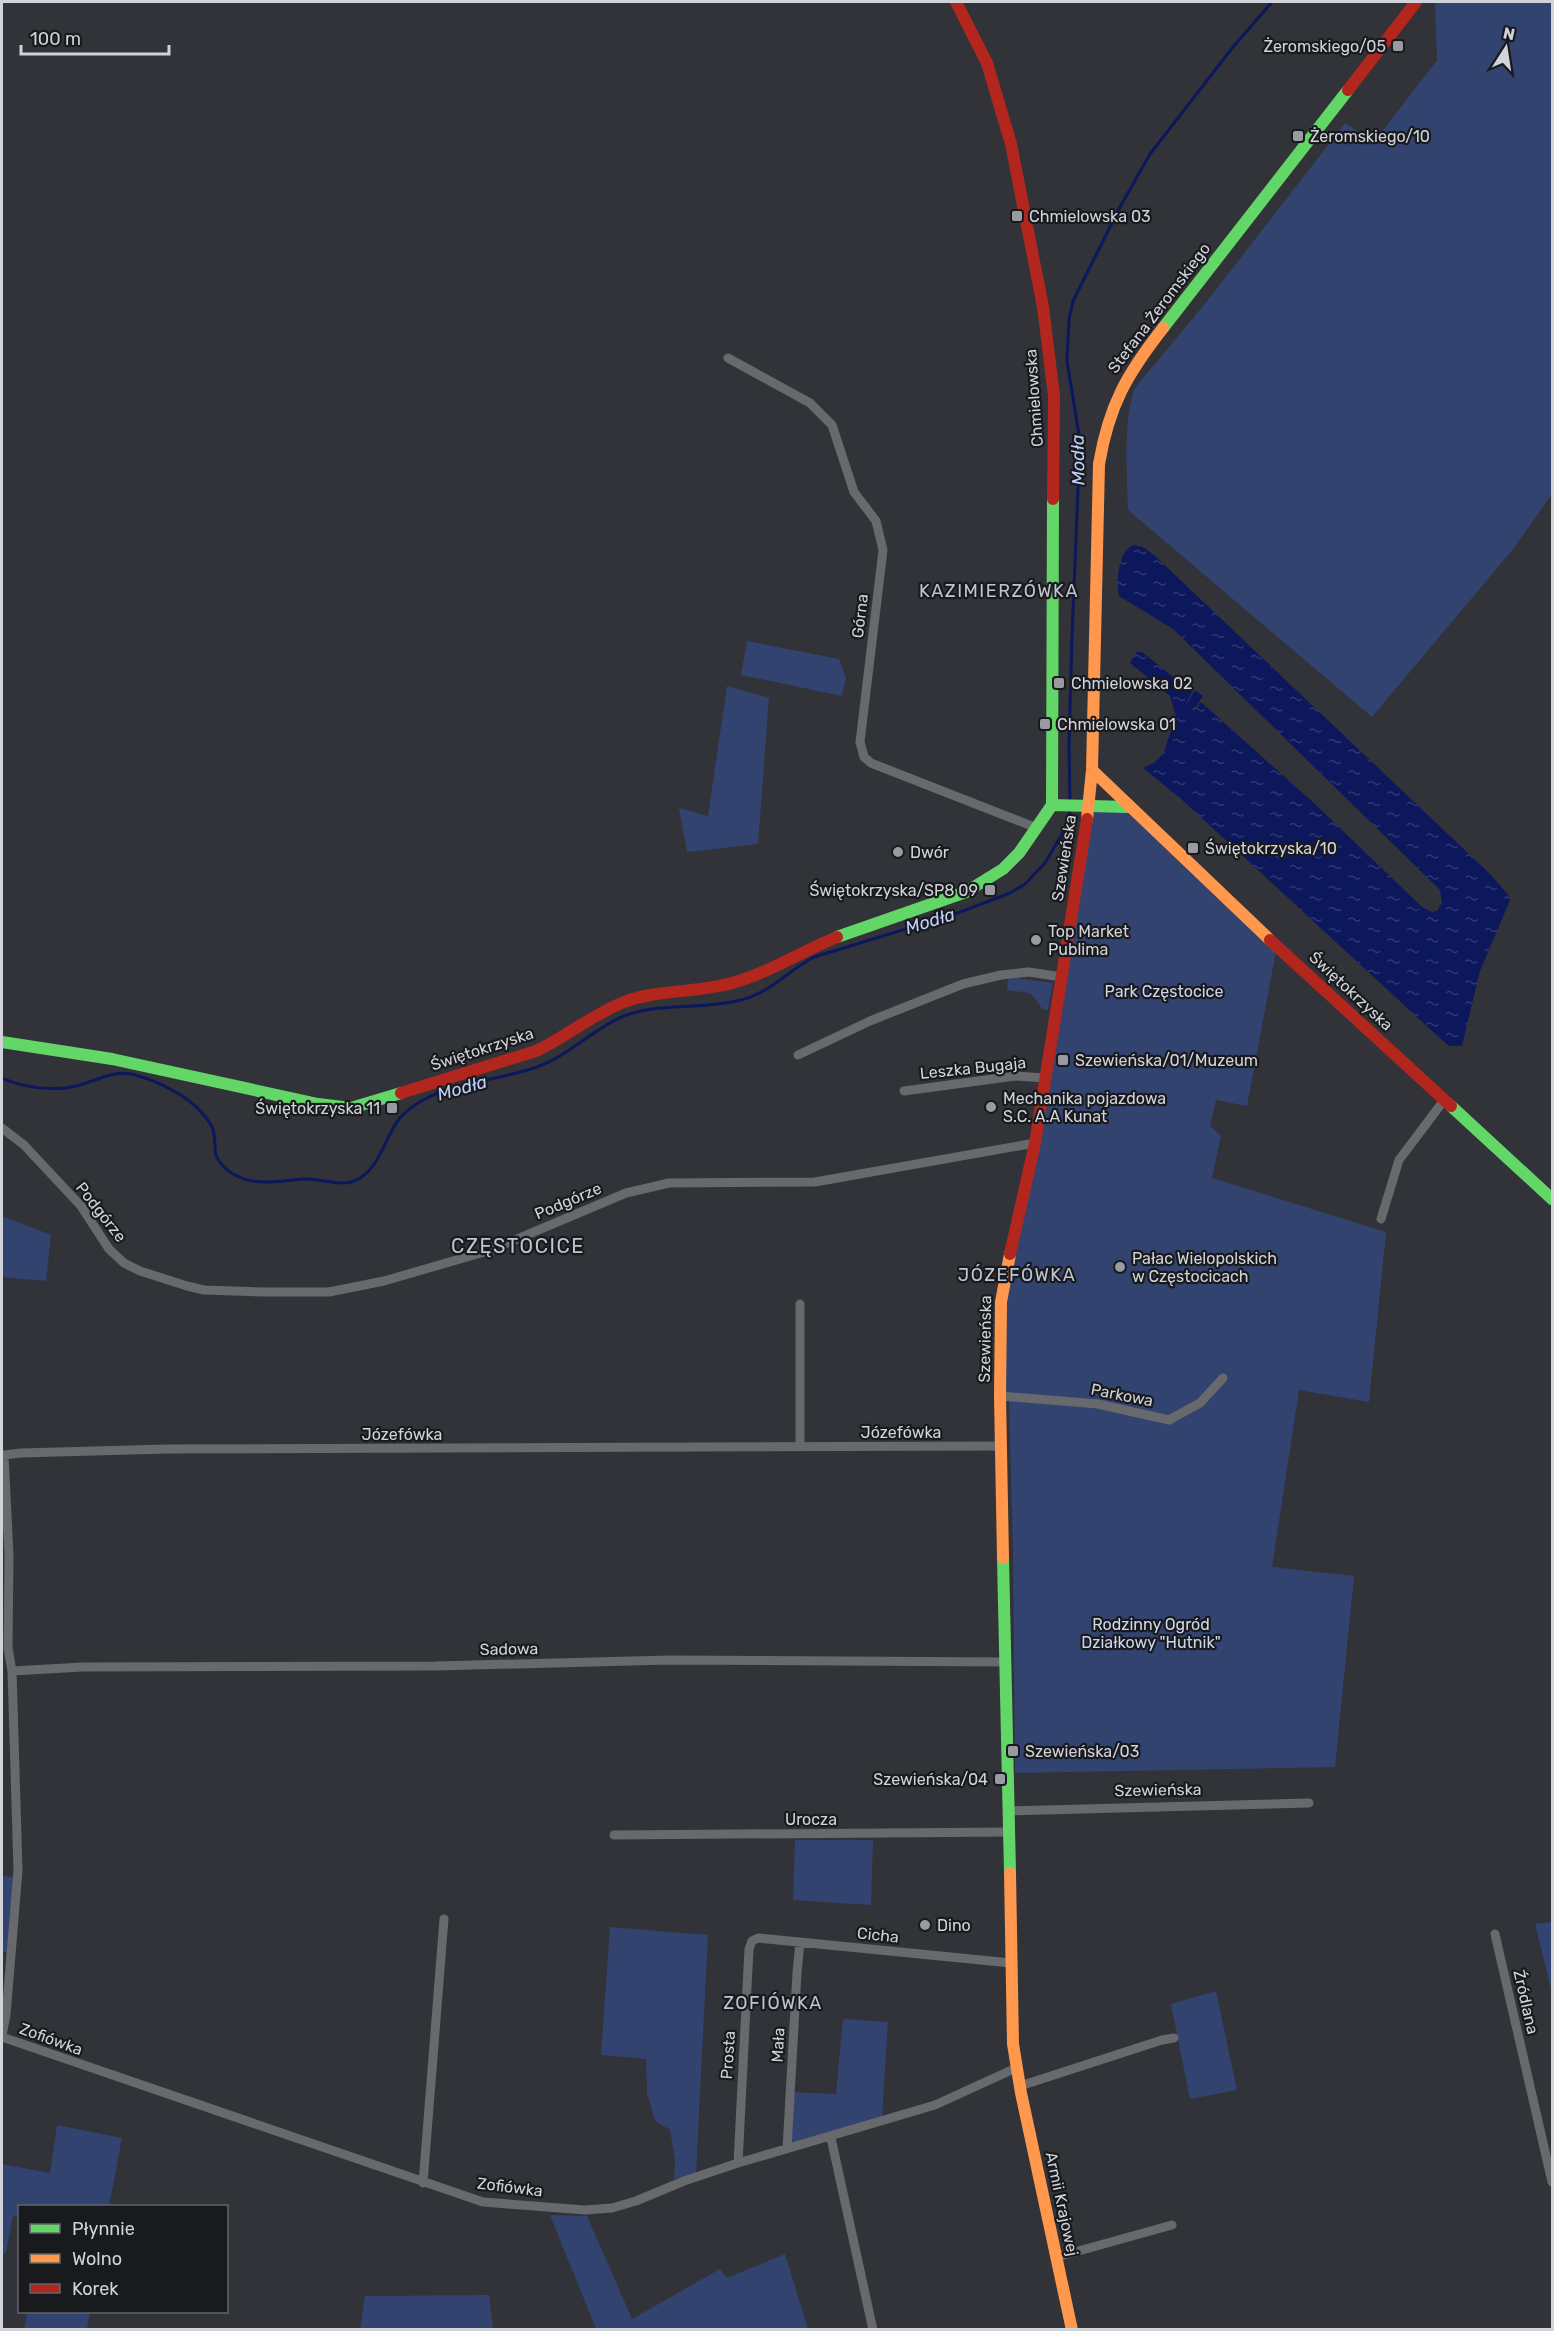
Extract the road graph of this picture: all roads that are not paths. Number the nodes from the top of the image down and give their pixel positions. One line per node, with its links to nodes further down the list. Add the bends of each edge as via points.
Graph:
1 (956, 2): 5 (street, Chmielowska, via 987,63 1014,154 1054,396)
2 (1416, 2): 4 (street, Stefana Żeromskiego, via 1135,364 1113,402 1098,475)
3 (728, 358): 8 (street, Górna, via 810,403 832,425 855,492 876,521 883,550 860,742 864,757 871,764)
4 (1092, 770): 6 (street, Stefana Żeromskiego); 7 (street, Świętokrzyska)
5 (1058, 805): 6 (street); 8 (street, Świętokrzyska)
6 (1084, 805): 7 (street); 9 (street, Szewieńska)
7 (1129, 807): 14 (street, Świętokrzyska)
8 (1037, 828): 10 (street, Świętokrzyska, via 1003,869 966,892 835,938 735,982 627,1001 536,1051 351,1108 112,1059)
9 (1062, 977): 11 (street, via 1029,972 963,984); 12 (street, Szewieńska)
10 (2, 1042)
11 (798, 1055)
12 (1045, 1078): 13 (street, Leszka Bugaja, via 1015,1076); 16 (street, Szewieńska)
13 (904, 1090)
14 (1445, 1099): 17 (street, Świętokrzyska); 18 (street, via 1399,1160)
15 (2, 1128): 16 (street, Podgórze, via 24,1145 81,1206 109,1249 124,1263 187,1287 262,1292 329,1292 384,1281 491,1250 626,1193 669,1183 815,1182)
16 (1035, 1143): 21 (street, Szewieńska, via 1000,1302)
17 (1552, 1199)
18 (1381, 1219)
19 (800, 1304): 23 (street)
20 (1223, 1378): 21 (street, Parkowa, via 1200,1403 1169,1420 1098,1404)
21 (1000, 1395): 22 (street, Szewieńska)
22 (1002, 1446): 23 (street, Józefówka); 24 (street, Szewieńska)
23 (800, 1447): 25 (street, Józefówka, via 167,1449 4,1455 8,1648)
24 (1006, 1662): 25 (street, Sadowa, via 669,1660); 27 (street, Szewieńska)
25 (12, 1671): 35 (street, via 18,1870)
26 (1309, 1803): 27 (street, Szewieńska)
27 (1009, 1811): 28 (street, Szewieńska)
28 (1009, 1832): 29 (street, Urocza); 34 (street, Szewieńska)
29 (614, 1835)
30 (444, 1919): 43 (street)
31 (1495, 1934): 42 (street, Źródlana)
32 (800, 1942): 33 (street, Cicha, via 758,1938); 34 (street, Cicha); 40 (street, Mała)
33 (749, 1949): 41 (street, Prosta)
34 (1011, 1963): 37 (street, Szewieńska)
35 (2, 2036): 43 (street, Zofiówka)
36 (1174, 2038): 38 (street)
37 (1016, 2068): 38 (street, Armii Krajowej); 39 (street, Zofiówka, via 935,2106)
38 (1020, 2086): 45 (street, Armii Krajowej)
39 (831, 2138): 40 (street, Zofiówka); 46 (street)
40 (787, 2149): 41 (street, Zofiówka)
41 (738, 2163): 43 (street, Zofiówka, via 612,2208 585,2210 483,2202)
42 (1552, 2182)
43 (423, 2183)
44 (1172, 2225): 45 (street)
45 (1057, 2257): 47 (street, Armii Krajowej)
46 (873, 2330)
47 (1072, 2330)

